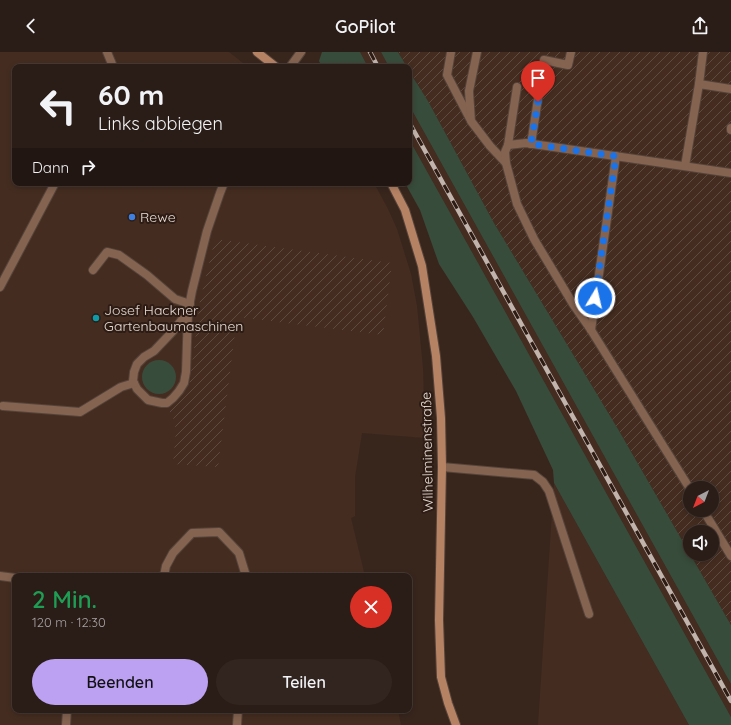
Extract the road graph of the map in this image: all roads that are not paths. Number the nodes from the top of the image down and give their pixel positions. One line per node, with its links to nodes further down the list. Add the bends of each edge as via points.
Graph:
1 (107, 52): 8 (street)
2 (257, 52): 9 (street)
3 (302, 52): 10 (street)
4 (451, 52): 14 (street, via 447,75)
5 (477, 52): 14 (street, via 469,91)
6 (571, 52): 15 (street, via 568,65 544,60)
7 (703, 52): 11 (street)
8 (112, 64)
9 (272, 64)
10 (292, 64)
11 (699, 84): 13 (street); 19 (street)
12 (517, 87): 16 (street)
13 (731, 89)
14 (471, 122): 18 (street)
15 (531, 144): 16 (street); 17 (street)
16 (508, 145): 18 (street, via 505,152)
17 (616, 156): 19 (street); 27 (street)
18 (506, 163): 27 (street, via 517,204 534,239)
19 (685, 166): 20 (street)
20 (731, 173)
21 (53, 186): 25 (street)
22 (223, 186): 26 (street, via 207,231)
23 (393, 186): 30 (street, Wilhelminenstraße, via 405,210 422,266 436,356)
24 (93, 270): 26 (street, via 107,252 119,255)
25 (0, 287)
26 (189, 308): 28 (street, via 173,331 137,364); 28 (street, via 186,372 179,391 167,402 155,402 148,400 136,389)
27 (591, 330): 31 (street)
28 (134, 383): 29 (street, via 121,387 80,412)
29 (3, 406)
30 (442, 468): 38 (street, via 534,475 543,482 549,491); 43 (street, Wilhelminenstraße, via 439,612 441,677)
31 (685, 481)
32 (707, 517): 33 (street)
33 (731, 556)
34 (165, 573): 35 (street, via 173,552 192,533 219,532 239,554)
35 (245, 573)
36 (0, 576): 37 (street)
37 (12, 578)
38 (589, 614)
39 (67, 713): 41 (street)
40 (238, 713): 42 (street)
41 (66, 725)
42 (237, 725)
43 (456, 725)

